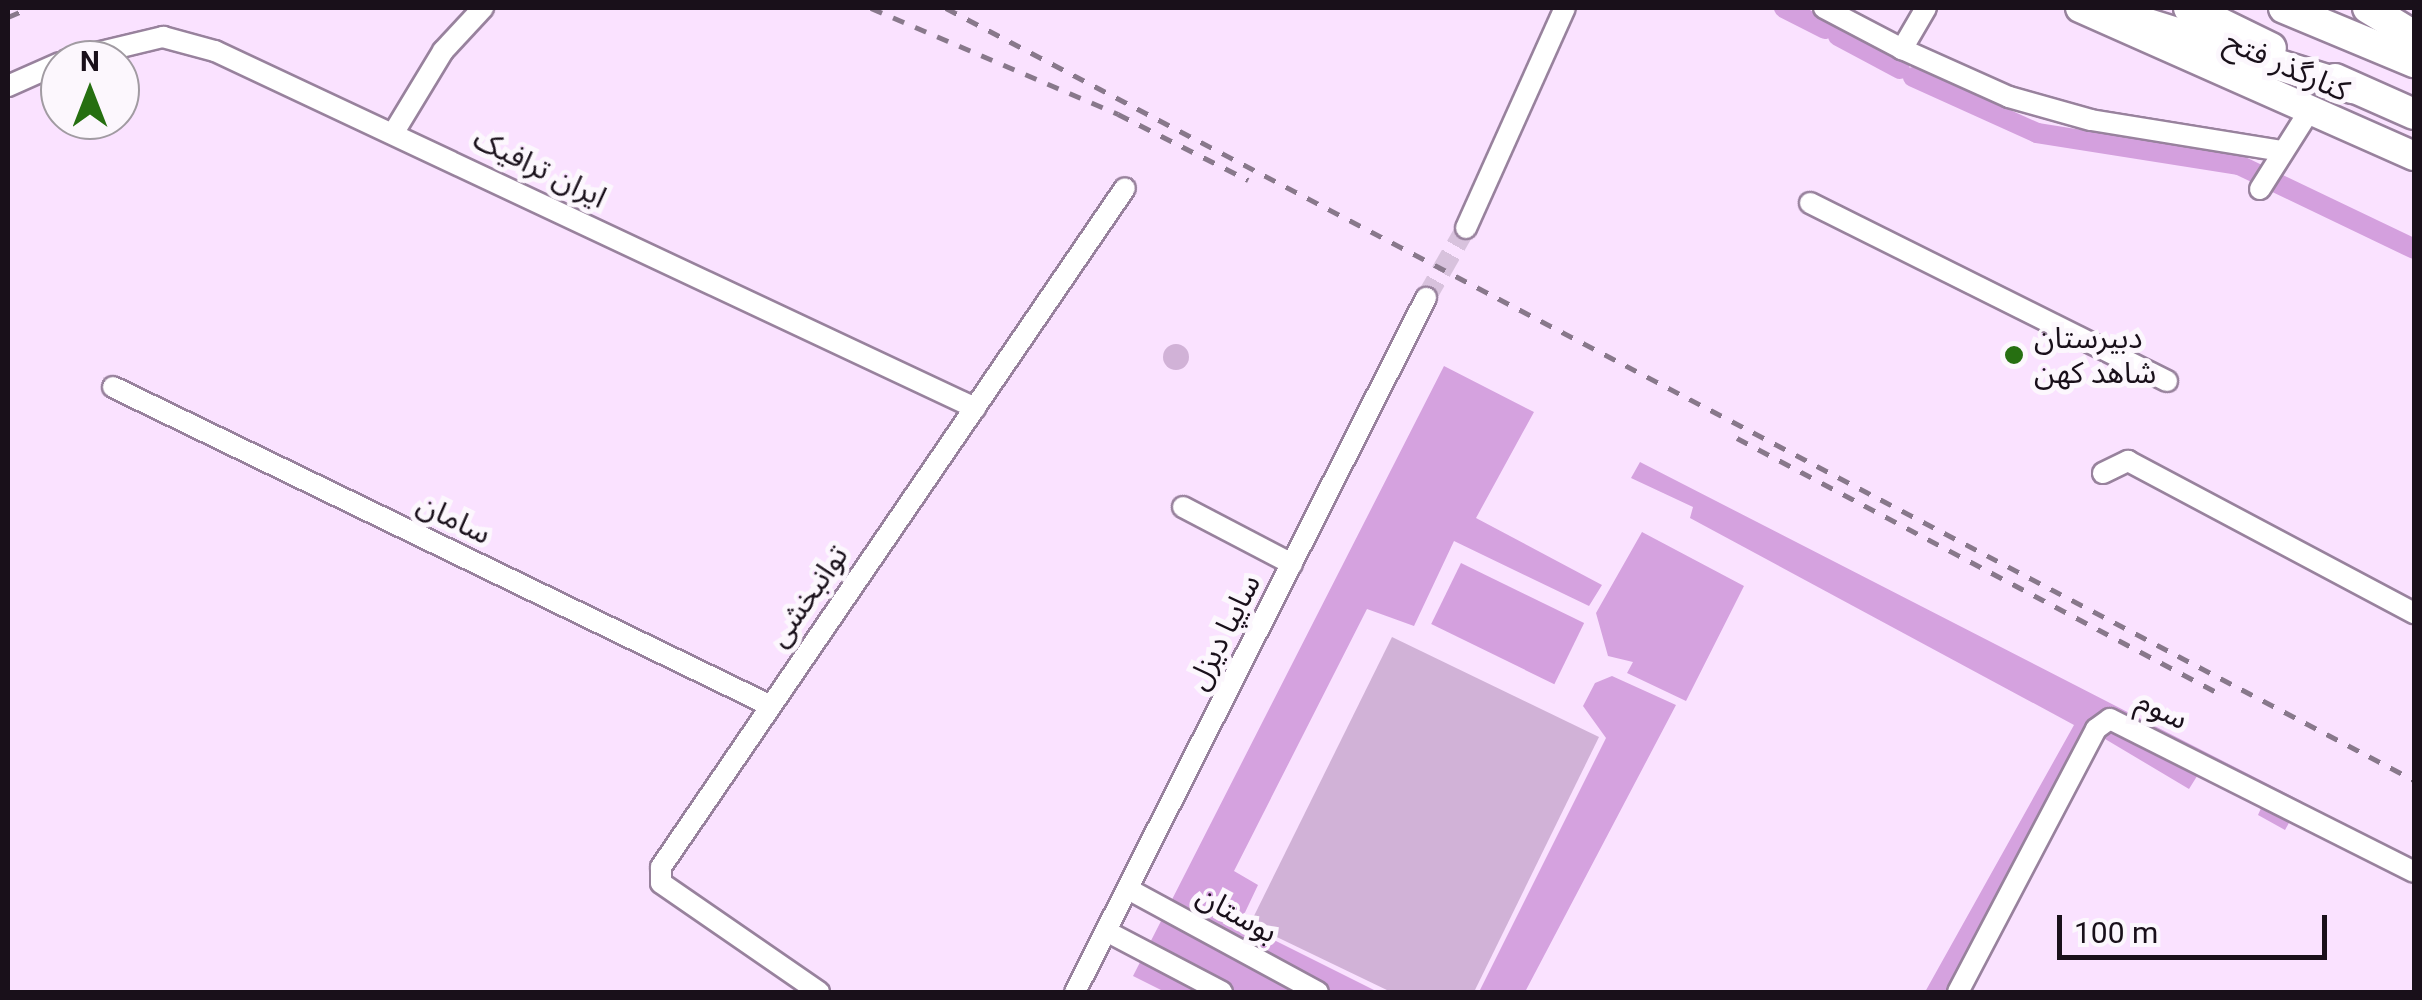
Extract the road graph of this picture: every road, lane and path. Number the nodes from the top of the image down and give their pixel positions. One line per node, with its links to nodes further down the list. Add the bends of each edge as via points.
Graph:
1 (482, 8): 21 (street, via 443,51)
2 (1565, 8): 27 (street)
3 (1926, 8): 14 (street)
4 (2080, 8): 19 (main road, کنارگذر فتح)
5 (2097, 8): 18 (highway)
6 (2188, 8): 18 (highway)
7 (2284, 8): 15 (highway)
8 (2368, 8): 12 (highway)
9 (2384, 8): 11 (main road)
10 (1832, 9): 14 (street)
11 (2414, 19)
12 (2414, 36)
13 (140, 43): 21 (street, ایران ترافیک, via 163,37 215,51)
14 (1902, 48): 23 (street, via 2009,97)
15 (2414, 62)
16 (40, 72): 17 (street)
17 (8, 86)
18 (2353, 88): 20 (highway)
19 (2308, 113): 22 (main road, کنارگذر فتح); 23 (street)
20 (2414, 114)
21 (394, 132): 31 (street, ایران ترافیک)
22 (2414, 156)
23 (2279, 157): 25 (street)
24 (1125, 188): 31 (street, توانبخشی)
25 (2260, 189)
26 (1810, 203): 29 (street)
27 (1466, 228)
28 (1426, 298): 34 (street, سایپا دیزل)
29 (2167, 381)
30 (113, 387): 36 (street, سامان)
31 (975, 408): 36 (street, توانبخشی)
32 (2102, 472): 35 (street, via 2128,461)
33 (1183, 507): 34 (street)
34 (1292, 564): 38 (street, سایپا دیزل)
35 (2414, 613)
36 (769, 705): 40 (street, توانبخشی, via 668,850 662,883)
37 (2414, 872): 44 (street, سوم, via 2110,720 2096,729)
38 (1128, 889): 39 (street, سایپا دیزل); 43 (street, بوستان)
39 (1106, 931): 41 (street, سایپا دیزل); 42 (street)
40 (819, 992)
41 (1075, 992)
42 (1222, 992)
43 (1318, 992)
44 (1958, 992)

